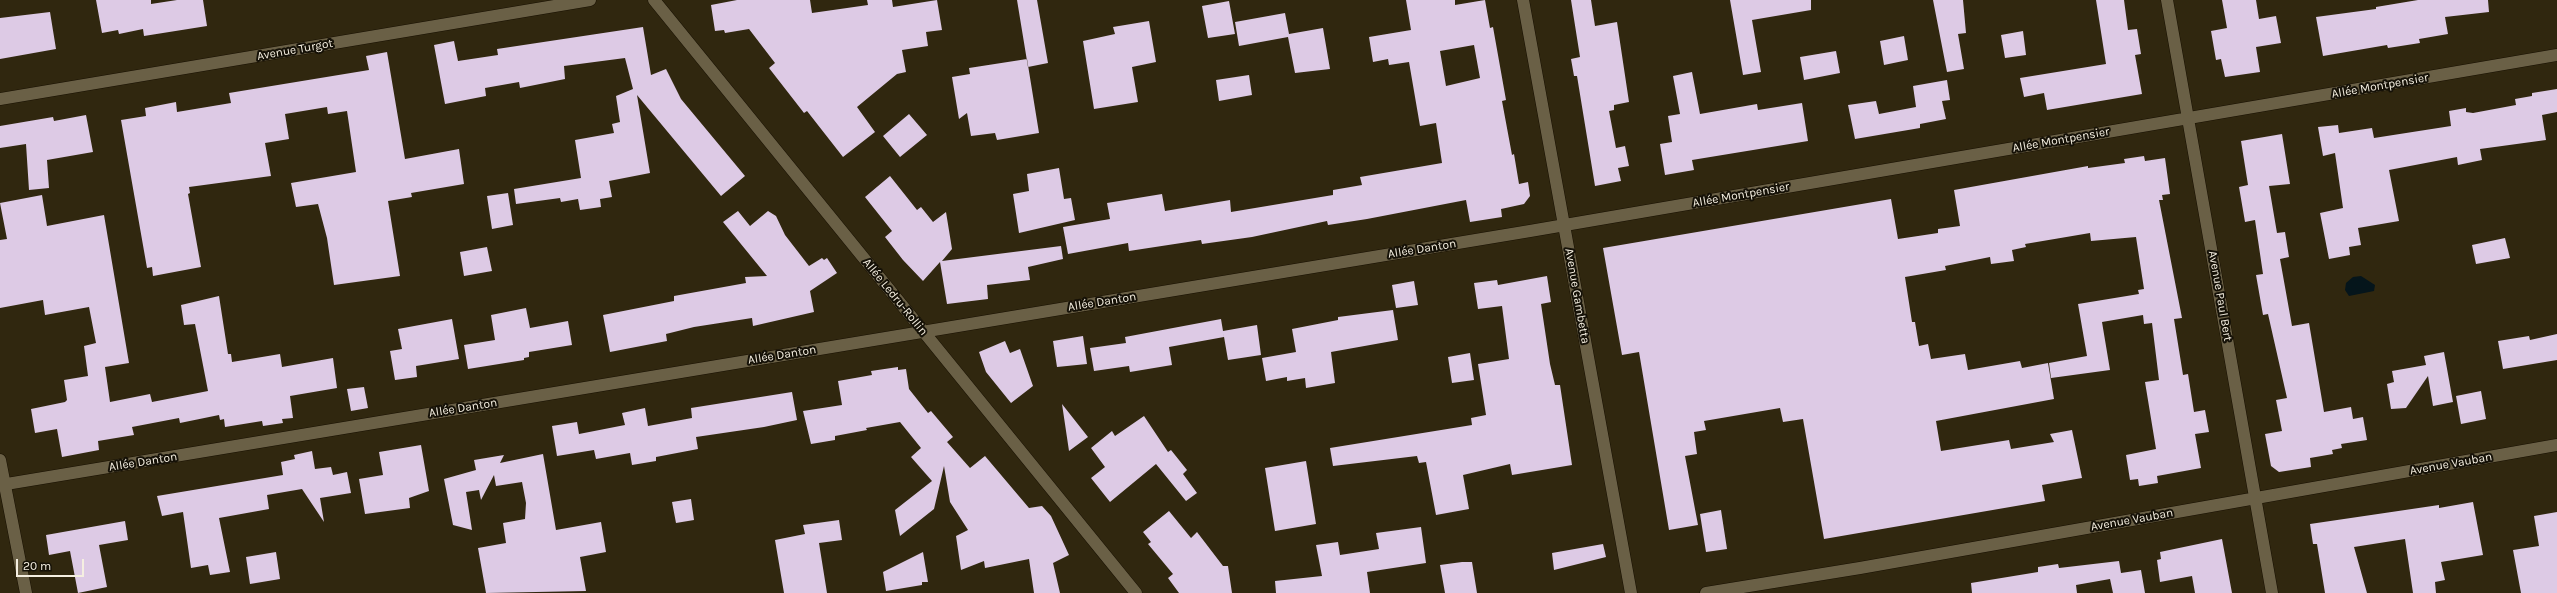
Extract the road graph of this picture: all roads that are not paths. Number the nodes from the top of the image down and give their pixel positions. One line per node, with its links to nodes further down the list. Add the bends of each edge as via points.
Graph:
1 (590, 0): 6 (street, Avenue Turgot)
2 (654, 0): 9 (street, Allée Ledru-Rollin)
3 (1524, 0): 8 (street, Avenue Gambetta)
4 (2167, 0): 7 (street, Avenue Paul Bert)
5 (2557, 55): 7 (street, Allée Montpensier)
6 (0, 99)
7 (2188, 118): 8 (street, Allée Montpensier); 13 (street, Avenue Paul Bert)
8 (1564, 225): 9 (street, Allée Danton); 16 (street, Avenue Gambetta)
9 (923, 332): 12 (street, Allée Danton); 15 (street, Allée Ledru-Rollin)
10 (2557, 445): 13 (street, Avenue Vauban)
11 (0, 460): 12 (street)
12 (2, 485): 14 (street)
13 (2256, 498): 17 (street, Avenue Vauban); 18 (street, Avenue Paul Bert)
14 (26, 593)
15 (1136, 593)
16 (1631, 593)
17 (1706, 593)
18 (2272, 593)

